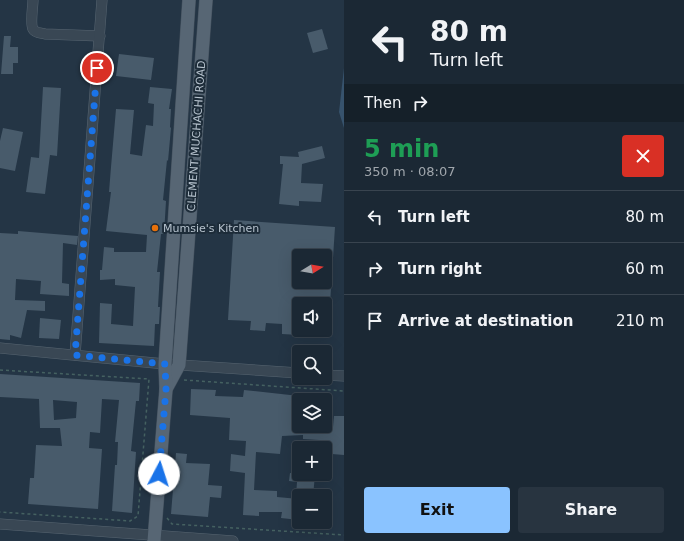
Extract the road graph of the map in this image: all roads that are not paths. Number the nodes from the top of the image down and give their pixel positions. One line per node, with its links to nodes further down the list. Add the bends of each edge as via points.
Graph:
1 (33, 0): 5 (street, via 32,24 36,32)
2 (102, 0): 5 (street)
3 (189, 0): 8 (main road, CLEMENT MUCHACHI ROAD)
4 (206, 0): 9 (main road, CLEMENT MUCHACHI ROAD)
5 (100, 36): 7 (street)
6 (0, 348): 7 (street)
7 (75, 355): 8 (street)
8 (165, 364): 9 (street); 13 (main road, CLEMENT MUCHACHI ROAD)
9 (179, 365): 10 (street); 13 (main road, CLEMENT MUCHACHI ROAD)
10 (292, 373)
11 (332, 375): 12 (street)
12 (344, 376)
13 (166, 389): 15 (main road, CLEMENT MUCHACHI ROAD)
14 (0, 524): 15 (street)
15 (154, 538): 16 (street)
16 (233, 541)

